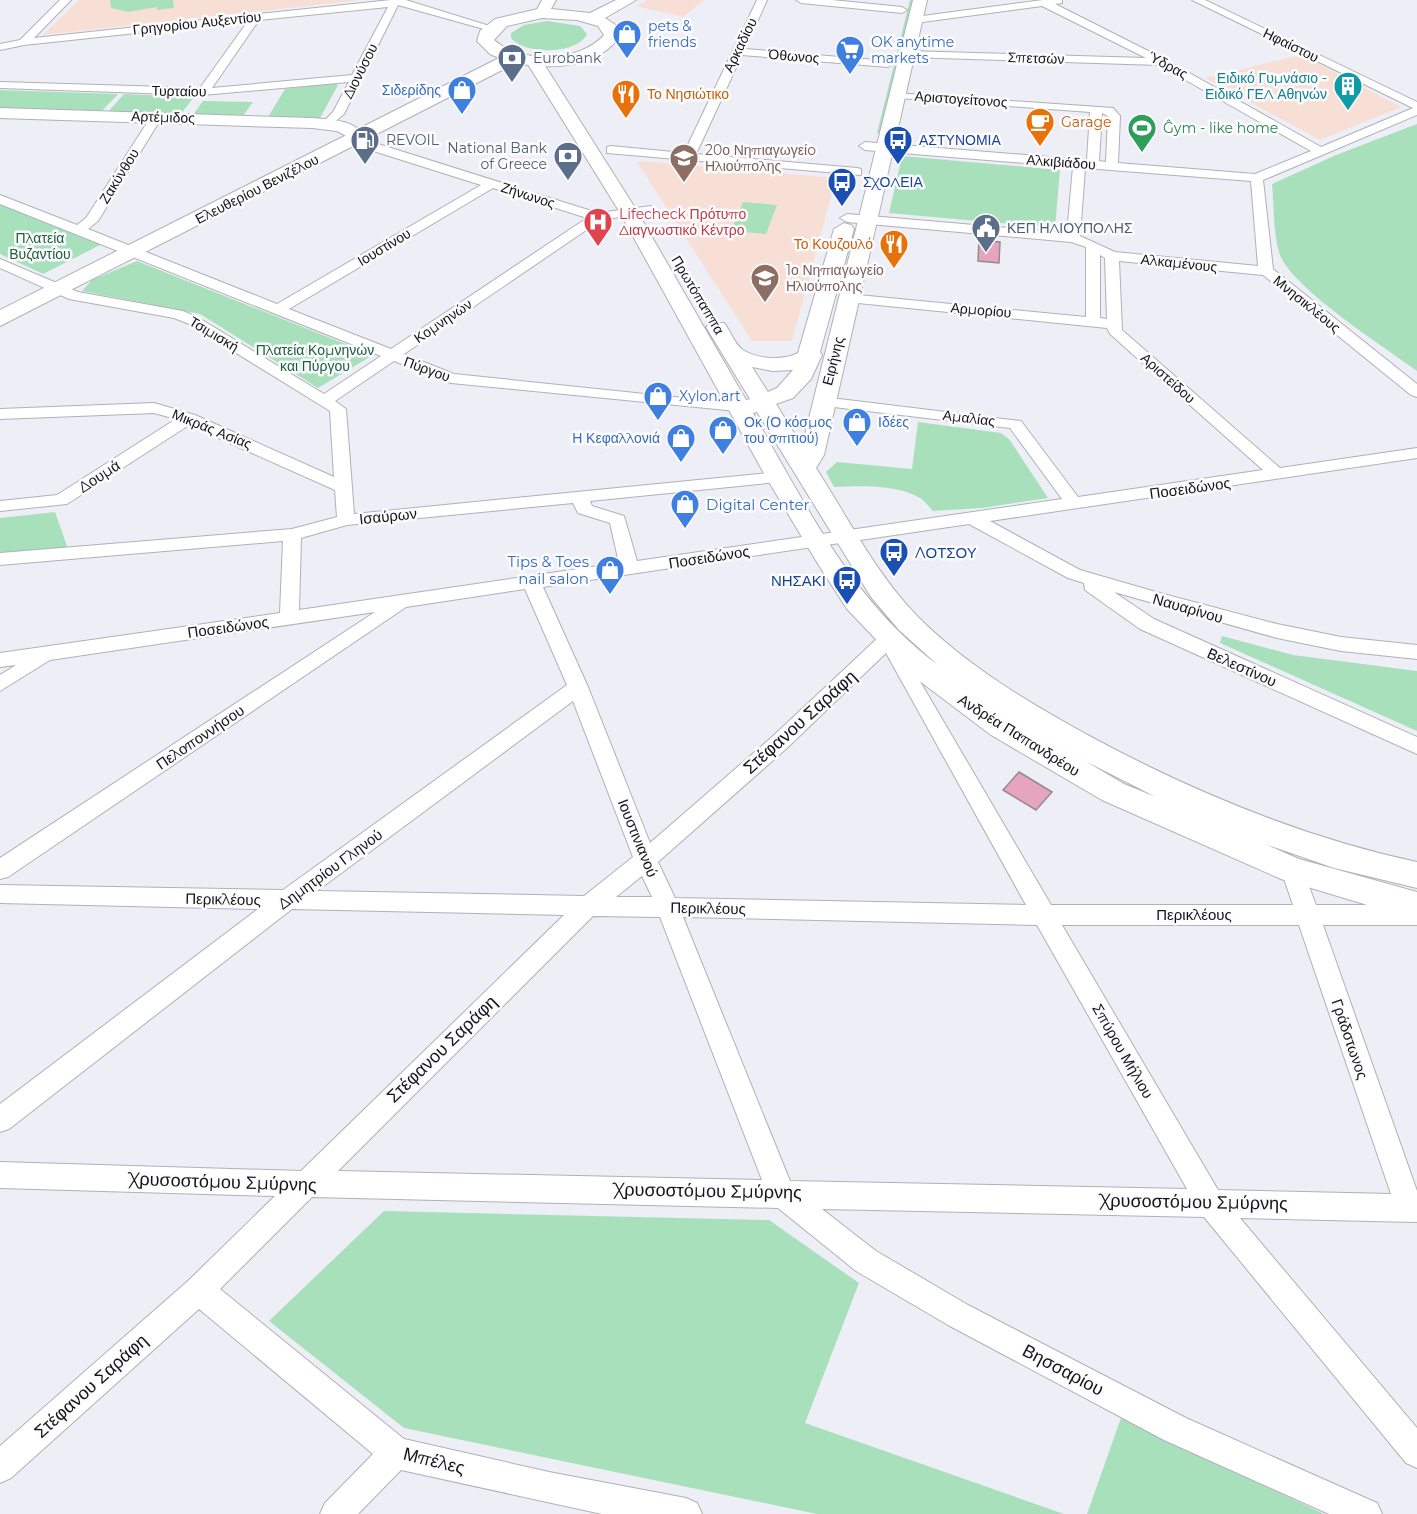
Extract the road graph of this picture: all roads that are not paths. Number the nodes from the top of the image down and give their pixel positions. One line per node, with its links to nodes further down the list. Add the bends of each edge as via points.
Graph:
1 (66, 0): 17 (street)
2 (609, 0): 15 (main road)
3 (628, 0): 15 (main road)
4 (762, 0): 19 (street, Αρκαδίου)
5 (801, 0): 13 (street)
6 (920, 0): 13 (street, Ειρήνης)
7 (1062, 0): 10 (street)
8 (1197, 0): 31 (street, Ηφαίστου)
9 (425, 3): 11 (street, Γρηγορίου Αυξεντίου); 16 (street, Γρηγορίου Αυξεντίου)
10 (1044, 3): 13 (street); 24 (street, Ύδρας)
11 (393, 5): 14 (street, Γρηγορίου Αυξεντίου); 26 (street, Διονύσου)
12 (554, 7): 15 (main road); 16 (main road)
13 (907, 10): 20 (street, Ειρήνης); 25 (street, Ειρήνης)
14 (256, 17): 17 (street, Γρηγορίου Αυξεντίου); 28 (street)
15 (586, 17): 23 (main road, via 611,29 609,43 587,55)
16 (496, 25): 21 (main road, via 485,41)
17 (24, 42): 18 (street, Γρηγορίου Αυξεντίου)
18 (0, 47)
19 (736, 51): 25 (street, Όθωνος); 43 (street, Αρκαδίου)
20 (907, 54): 24 (street, Σπετσών); 29 (street, Ειρήνης)
21 (506, 56): 22 (main road); 38 (main road, Ελευθερίου Βενιζέλου)
22 (534, 61): 23 (main road); 53 (street, Πρωτόπαππα)
23 (553, 61): 34 (street)
24 (1164, 63): 42 (street, Ύδρας)
25 (888, 64): 40 (street, Ειρήνης)
26 (358, 78): 28 (street, Τυρταίου); 38 (street, Διονύσου, via 338,114)
27 (0, 85): 28 (street, Τυρταίου)
28 (203, 92)
29 (898, 95): 33 (street, Αριστογείτονος); 41 (street, Ειρήνης)
30 (1417, 96): 31 (street)
31 (1401, 98): 32 (street, Ηφαίστου)
32 (1417, 106)
33 (1096, 108): 44 (street); 45 (street, via 1109,110 1114,116)
34 (586, 111)
35 (1417, 111): 42 (street)
36 (0, 113): 37 (street, Αρτέμιδος)
37 (156, 117): 38 (street, Αρτέμιδος); 56 (street, Ζακύνθου, via 91,221)
38 (344, 131): 49 (street, Ζήνωνος, via 371,146); 59 (main road, Ελευθερίου Βενιζέλου)
39 (608, 145): 43 (street); 46 (street)
40 (865, 146): 41 (street, Αλκιβιάδου); 47 (street, Ειρήνης)
41 (885, 148): 44 (street, Αλκιβιάδου); 55 (street, Ειρήνης)
42 (1320, 151): 48 (street)
43 (689, 156): 47 (street)
44 (1086, 164): 45 (street, Αλκιβιάδου); 57 (street)
45 (1112, 165): 48 (street, Αλκιβιάδου)
46 (621, 167)
47 (857, 172): 52 (street, Ειρήνης)
48 (1257, 178): 62 (street, Μνησικλέους)
49 (491, 184): 54 (street, Ζήνωνος); 66 (street, Ιουστίνου)
50 (631, 184): 53 (street, Πρωτόπαππα)
51 (0, 199): 56 (street, Πύργου)
52 (851, 203): 55 (street, Αλκαμένους); 71 (street, Ειρήνης)
53 (637, 210): 54 (street, Κομνηνών); 70 (street, Πρωτόπαππα); 76 (street, Πρωτόπαππα)
54 (597, 217): 72 (street, Κομνηνών)
55 (867, 220): 57 (street, Αλκαμένους); 64 (street, Ειρήνης)
56 (78, 230): 59 (street, Πύργου)
57 (1073, 238): 58 (street, Αλκαμένους)
58 (1093, 245): 60 (street, Αλκαμένους); 62 (street, Αλκαμένους); 68 (street)
59 (125, 249): 63 (main road, Ελευθερίου Βενιζέλου); 66 (street, Πύργου)
60 (1112, 256): 62 (street, Αλκαμένους); 69 (street)
61 (0, 263): 63 (street, Τσιμισκή)
62 (1265, 267): 73 (street, Μνησικλέους)
63 (51, 286): 65 (main road, Ελευθερίου Βενιζέλου); 67 (main road, Ελευθερίου Βενιζέλου); 74 (street, Τσιμισκή, via 74,296 178,314)
64 (849, 298): 68 (street, Αρμορίου); 75 (street, Ειρήνης)
65 (0, 305)
66 (277, 310): 72 (street, Πύργου)
67 (0, 319)
68 (1093, 320): 69 (street, Αρμορίου)
69 (1114, 324): 81 (street, Αριστείδου, via 1115,331)
70 (734, 354): 71 (street, via 777,366 790,365); 76 (street, Πρωτόπαππα)
71 (811, 355): 76 (street, Ειρήνης, via 794,386)
72 (391, 356): 74 (street, Κομνηνών); 76 (street, Πύργου, via 460,380)
73 (1417, 392)
74 (324, 401): 82 (street, via 338,409)
75 (823, 402): 76 (street, Ειρήνης, via 800,411); 80 (street, via 812,454); 84 (street, Αμαλίας, via 1015,424)
76 (758, 409): 80 (street, Ανδρέα Παπανδρέου)
77 (0, 414): 78 (street, Μικράς Ασίας, via 154,408)
78 (189, 418): 82 (street, Μικράς Ασίας); 85 (street, Δουμά, via 61,500)
79 (1417, 453): 81 (street, Ποσειδώνος)
80 (791, 473): 83 (street, Ισαύρων); 89 (street, Ανδρέα Παπανδρέου); 90 (street, Ανδρέα Παπανδρέου)
81 (1278, 475): 84 (street, Ποσειδώνος)
82 (343, 487): 87 (street)
83 (580, 497): 87 (street, Ισαύρων); 92 (street, via 584,509 618,520)
84 (1075, 505): 86 (street, Ποσειδώνος)
85 (0, 506)
86 (973, 519): 89 (street, Ποσειδώνος); 93 (street, Ναυαρίνου)
87 (346, 520): 88 (street, Ισαύρων)
88 (292, 535): 91 (street, Ισαύρων); 96 (street)
89 (846, 538): 90 (street, Ποσειδώνος); 97 (street, Ανδρέα Παπανδρέου, via 876,584)
90 (816, 540): 92 (street, Ποσειδώνος); 97 (street, Ανδρέα Παπανδρέου, via 856,603)
91 (0, 559)
92 (630, 570): 94 (street, Ποσειδώνος)
93 (1074, 574): 98 (street, Ναυαρίνου, via 1278,632); 103 (street, Βελεστίνου, via 1147,624)
94 (532, 584): 95 (street, Ποσειδώνος); 102 (street, Ιουστινιανού)
95 (400, 604): 96 (street, Ποσειδώνος); 105 (street, Πελοποννήσου)
96 (289, 619): 99 (street, Ποσειδώνος)
97 (900, 632): 104 (street, Στέφανου Σαράφη); 106 (street, Ανδρέα Παπανδρέου, via 915,663 954,694 1055,760 1166,817); 107 (street, Ανδρέα Παπανδρέου, via 930,644 1047,727 1154,784 1291,840); 114 (street, Σπύρου Μήλιου, via 901,666)
98 (1417, 652)
99 (49, 653): 100 (street, Ποσειδώνος); 101 (street)
100 (0, 660)
101 (0, 684)
102 (578, 687): 104 (street, Ιουστινιανού); 109 (street, Δημητρίου Γληνού)
103 (1417, 746)
104 (646, 861): 110 (street, Στέφανου Σαράφη); 112 (street, Ιουστινιανού)
105 (0, 870)
106 (1292, 870): 111 (street, Ανδρέα Παπανδρέου); 113 (street, Γράδστωνος)
107 (1417, 875)
108 (0, 894): 109 (street, Περικλέους)
109 (287, 900): 110 (street, Περικλέους); 116 (street, Δημητρίου Γληνού)
110 (588, 906): 112 (street, Περικλέους); 118 (street, Στέφανου Σαράφη)
111 (1417, 906)
112 (668, 908): 114 (street, Περικλέους); 119 (street, Ιουστινιανού)
113 (1306, 914): 114 (street, Περικλέους); 115 (street, Περικλέους); 121 (street, Γράδστωνος)
114 (1044, 915): 120 (street, Σπύρου Μήλιου)
115 (1417, 915)
116 (0, 1120)
117 (0, 1175): 118 (street, Χρυσοστόμου Σμύρνης)
118 (304, 1184): 119 (street, Χρυσοστόμου Σμύρνης); 122 (street, Στέφανου Σαράφη)
119 (781, 1192): 120 (street, Χρυσοστόμου Σμύρνης); 128 (street, Βησσαρίου, via 866,1261 958,1315 1174,1429)
120 (1210, 1203): 121 (street, Χρυσοστόμου Σμύρνης); 123 (street, Σπύρου Μήλιου)
121 (1413, 1207)
122 (199, 1290): 124 (street, Μπέλες); 125 (street, Στέφανου Σαράφη)
123 (1417, 1452)
124 (396, 1453): 126 (street); 127 (street, Μπέλες)
125 (0, 1467)
126 (336, 1514)
127 (686, 1514)
128 (1366, 1514)

